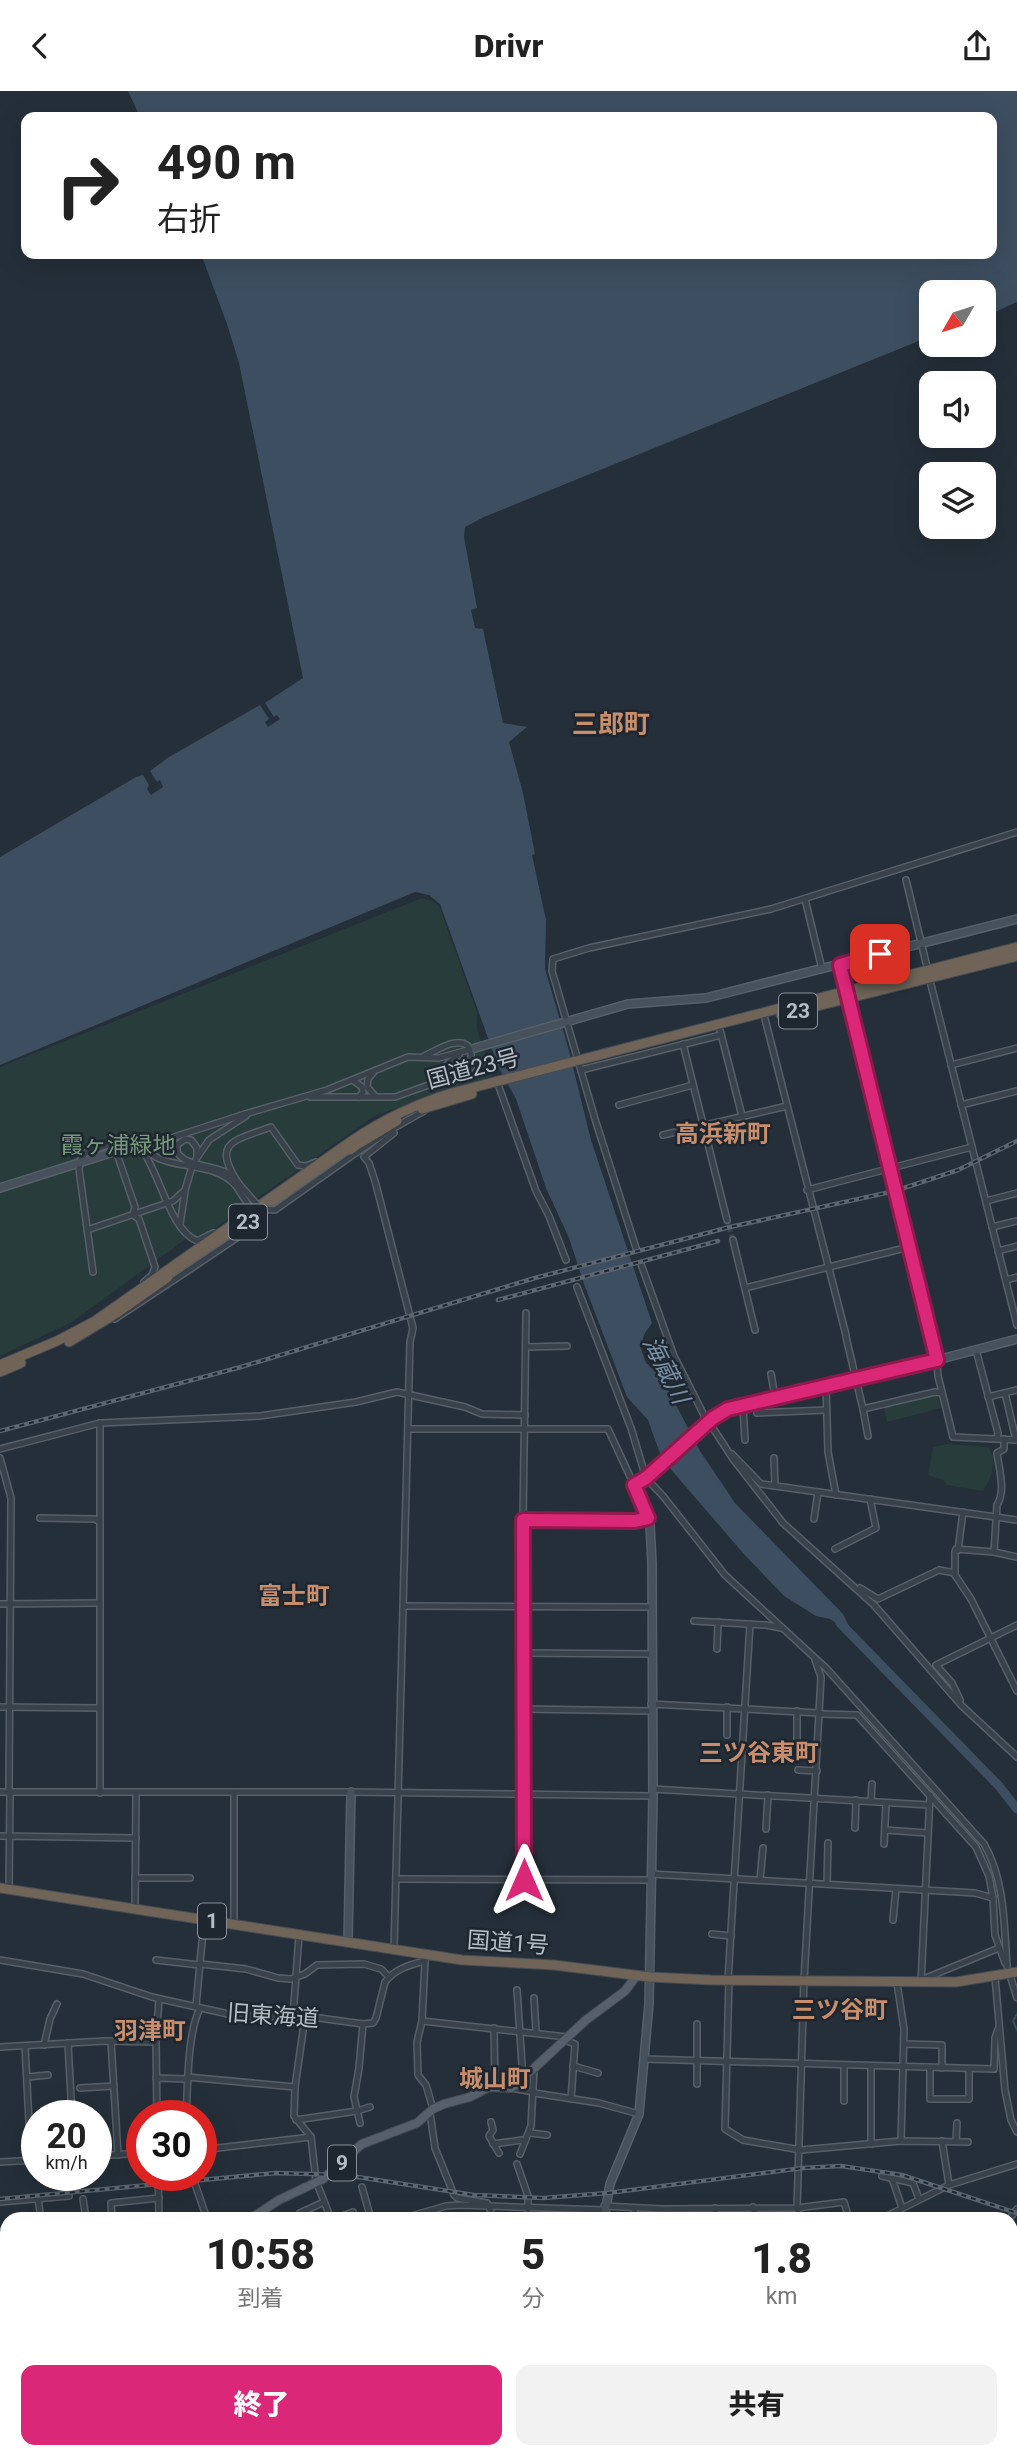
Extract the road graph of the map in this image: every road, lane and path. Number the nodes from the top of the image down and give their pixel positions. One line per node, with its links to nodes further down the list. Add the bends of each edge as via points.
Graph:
1 (1017, 832): 3 (street)
2 (906, 880): 5 (street)
3 (805, 899): 9 (street); 13 (street, via 554,958 552,971)
4 (1017, 919): 5 (street)
5 (921, 944): 8 (street); 10 (street)
6 (1017, 947): 10 (highway, 国道23号 / 23)
7 (1017, 956): 10 (highway, 国道23号 / 23)
8 (840, 965): 9 (street); 11 (street)
9 (822, 969): 13 (street, via 706,998 628,1004)
10 (928, 974): 11 (highway, 国道23号 / 23); 20 (street)
11 (847, 995): 12 (highway, 国道23号 / 23); 19 (highway, 国道23号 / 23); 45 (street)
12 (765, 1019): 14 (highway, 国道23号 / 23); 33 (street)
13 (567, 1022): 17 (street); 19 (street)
14 (721, 1032): 15 (street); 19 (highway, 国道23号 / 23); 35 (street)
15 (683, 1044): 19 (street); 25 (street)
16 (1017, 1048): 20 (street)
17 (471, 1050): 18 (street); 18 (street, via 458,1041); 23 (street, via 452,1059); 23 (street, via 468,1071)
18 (421, 1057): 21 (street, via 408,1057)
19 (578, 1065): 24 (highway, 国道23号 / 23); 64 (street)
20 (951, 1065): 34 (street)
21 (374, 1072): 22 (street); 28 (street, via 367,1087)
22 (351, 1081): 27 (street, via 362,1087); 29 (street)
23 (431, 1083): 28 (street, via 398,1096)
24 (501, 1085): 30 (highway, 国道23号 / 23); 37 (highway, 国道23号 / 23, via 435,1098); 66 (street, via 536,1191)
25 (693, 1085): 32 (street); 36 (street)
26 (1017, 1091): 34 (street)
27 (358, 1097): 28 (street); 29 (street)
28 (378, 1097)
29 (300, 1098): 31 (street)
30 (453, 1100): 38 (street); 79 (highway, 国道23号 / 23, via 413,1113 373,1134)
31 (275, 1105): 40 (street); 48 (street, via 247,1115 213,1137 196,1157 191,1140 177,1145 184,1160 224,1171)
32 (619, 1105)
33 (787, 1105): 35 (street); 50 (street)
34 (961, 1105): 41 (street)
35 (742, 1116): 36 (street)
36 (703, 1126): 39 (street); 56 (street)
37 (373, 1127): 48 (street, via 303,1166 271,1127 257,1132 226,1151 226,1163); 54 (highway, 国道23号 / 23)
38 (392, 1129): 48 (street, bridge, via 275,1210 261,1209); 93 (street, via 394,1133 364,1157 412,1323)
39 (663, 1135)
40 (138, 1145): 42 (street); 44 (street, via 125,1138 85,1153); 48 (street, via 162,1159 221,1174); 53 (street)
41 (972, 1147): 45 (street); 52 (street)
42 (126, 1148): 43 (street)
43 (116, 1151): 44 (street); 55 (street)
44 (79, 1164): 49 (street); 60 (street)
45 (890, 1168): 50 (street); 63 (street)
46 (191, 1170): 47 (street)
47 (187, 1185): 53 (street); 58 (street)
48 (238, 1185): 79 (street, bridge, via 251,1209 253,1220 248,1230 120,1316)
49 (0, 1188)
50 (807, 1190): 68 (street)
51 (1017, 1193): 52 (street)
52 (986, 1201): 59 (street)
53 (168, 1203): 55 (street); 58 (street)
54 (263, 1203): 58 (street, via 199,1241); 75 (highway, 国道23号 / 23)
55 (134, 1215): 60 (street); 75 (street, via 155,1270)
56 (727, 1220)
57 (1017, 1221): 59 (street)
58 (180, 1224)
59 (992, 1227): 65 (street)
60 (87, 1230): 69 (street)
61 (733, 1240): 73 (street)
62 (1017, 1246): 65 (street)
63 (909, 1247): 68 (street); 84 (street)
64 (636, 1248)
65 (998, 1251): 71 (street)
66 (566, 1260)
67 (641, 1264): 103 (street, via 674,1356)
68 (827, 1267): 73 (street); 88 (street)
69 (93, 1272)
70 (1017, 1277): 71 (street)
71 (1006, 1280): 74 (street)
72 (577, 1287): 114 (street)
73 (745, 1288): 78 (street)
74 (1015, 1306): 77 (street)
75 (113, 1308): 85 (highway, 国道23号 / 23, via 67,1337)
76 (526, 1313): 82 (street)
77 (1017, 1325)
78 (755, 1330)
79 (79, 1337): 86 (highway, 国道23号 / 23)
80 (1017, 1339): 83 (street)
81 (567, 1346): 82 (street)
82 (526, 1347): 101 (street)
83 (976, 1350): 84 (street); 95 (street)
84 (937, 1360): 88 (street); 91 (street)
85 (0, 1366)
86 (0, 1372)
87 (771, 1374): 94 (street)
88 (856, 1380): 89 (street); 98 (street)
89 (826, 1387): 94 (street); 99 (street)
90 (1017, 1390): 92 (street)
91 (942, 1393): 98 (street); 107 (street, via 953,1437)
92 (1004, 1393): 95 (street); 109 (street)
93 (410, 1394): 101 (street, via 482,1414); 102 (street, via 397,1392 260,1416); 104 (street)
94 (778, 1397): 96 (street); 100 (street)
95 (988, 1397): 107 (street)
96 (757, 1402): 97 (street); 100 (street, via 757,1413)
97 (743, 1406): 103 (street, via 722,1412); 108 (street)
98 (863, 1409): 106 (street)
99 (827, 1410): 100 (street); 118 (street)
100 (780, 1412)
101 (525, 1415): 105 (street)
102 (100, 1423): 110 (street); 127 (street)
103 (708, 1423): 111 (street); 114 (street)
104 (410, 1429): 105 (street); 137 (street)
105 (524, 1429): 115 (street, via 608,1429); 125 (street)
106 (868, 1436)
107 (1001, 1439): 109 (street); 123 (street, via 1004,1449 997,1453 1001,1481)
108 (745, 1440)
109 (1016, 1440)
110 (0, 1449)
111 (727, 1450): 116 (street, via 759,1482); 133 (street, via 789,1530)
112 (0, 1458): 136 (street, via 11,1498)
113 (774, 1458): 116 (street)
114 (647, 1477): 115 (street); 144 (street, via 725,1575)
115 (634, 1485): 122 (street)
116 (775, 1486): 117 (street)
117 (817, 1492): 118 (street); 124 (street)
118 (836, 1495): 119 (street)
119 (870, 1499): 120 (street); 128 (street, via 876,1528)
120 (963, 1513): 123 (street); 129 (street)
121 (40, 1518): 127 (street)
122 (648, 1518): 125 (street); 139 (street)
123 (997, 1518): 126 (street); 130 (street)
124 (814, 1519)
125 (523, 1520): 138 (street)
126 (1017, 1520)
127 (100, 1522): 134 (street)
128 (835, 1549)
129 (958, 1550): 130 (street); 132 (street)
130 (994, 1552): 131 (street)
131 (1017, 1557)
132 (955, 1573): 133 (street, via 939,1570 878,1599); 145 (street)
133 (854, 1585): 152 (street)
134 (100, 1603): 136 (street); 157 (street)
135 (0, 1604): 136 (street)
136 (10, 1604): 154 (street)
137 (404, 1606): 138 (street); 178 (street)
138 (523, 1607): 139 (street); 147 (street)
139 (652, 1607): 148 (street)
140 (694, 1621): 141 (street)
141 (718, 1622): 142 (street); 146 (street)
142 (750, 1624): 144 (street); 159 (street)
143 (1017, 1625): 145 (street)
144 (785, 1629): 149 (street)
145 (990, 1638): 150 (street); 152 (street, via 936,1665)
146 (717, 1649)
147 (524, 1653): 148 (street); 158 (street)
148 (651, 1654): 155 (street)
149 (814, 1657): 161 (street); 162 (street, via 821,1677)
150 (1014, 1678): 151 (street)
151 (1017, 1691)
152 (962, 1706): 168 (street)
153 (0, 1707): 154 (street)
154 (9, 1707): 157 (street); 167 (street)
155 (651, 1707): 156 (street); 158 (street); 179 (street)
156 (727, 1707): 159 (street); 164 (street)
157 (99, 1708): 175 (street)
158 (524, 1709): 180 (street)
159 (745, 1709): 160 (street); 181 (street)
160 (797, 1711): 162 (street); 165 (street)
161 (865, 1712): 163 (street); 226 (street, via 987,1849 1000,1891)
162 (820, 1713): 163 (street); 170 (street)
163 (857, 1715): 183 (street)
164 (727, 1735)
165 (797, 1739)
166 (0, 1751): 167 (street)
167 (9, 1751): 173 (street)
168 (1017, 1757)
169 (798, 1770): 170 (street)
170 (817, 1771): 184 (street)
171 (872, 1784): 186 (street)
172 (0, 1792): 173 (street)
173 (9, 1792): 175 (street); 194 (street)
174 (351, 1792): 177 (street); 178 (street); 219 (street)
175 (100, 1793): 176 (street)
176 (136, 1793): 177 (street); 195 (street)
177 (234, 1793): 215 (street)
178 (399, 1793): 180 (street); 203 (street)
179 (652, 1793): 180 (street); 181 (street); 199 (street)
180 (524, 1794): 204 (street)
181 (740, 1794): 182 (street); 202 (street)
182 (768, 1795): 184 (street); 190 (street)
183 (930, 1795): 188 (street); 211 (street, via 976,1847)
184 (815, 1798): 185 (street); 206 (street)
185 (856, 1800): 186 (street); 189 (street)
186 (871, 1801): 187 (street)
187 (886, 1803): 188 (street); 191 (street)
188 (929, 1805): 192 (street)
189 (855, 1828)
190 (766, 1829)
191 (885, 1831): 192 (street); 197 (street)
192 (928, 1833): 210 (street)
193 (0, 1836): 194 (street)
194 (9, 1836): 195 (street); 209 (street)
195 (136, 1838): 200 (street)
196 (828, 1843): 207 (street)
197 (884, 1844)
198 (763, 1848): 205 (street)
199 (651, 1877): 202 (street); 204 (street); 229 (street)
200 (135, 1878): 201 (street); 212 (street)
201 (190, 1878)
202 (735, 1878): 205 (street); 218 (street)
203 (396, 1879): 204 (street); 221 (street)
204 (524, 1880)
205 (760, 1880): 206 (street)
206 (811, 1883): 207 (street); 233 (street)
207 (827, 1884): 208 (street)
208 (895, 1888): 210 (street); 213 (street, via 893,1917)
209 (4, 1889): 212 (highway, 国道1号 / 1)
210 (925, 1890): 211 (street, via 981,1893); 234 (street)
211 (993, 1898): 220 (street)
212 (135, 1909): 214 (highway, 国道1号 / 1)
213 (883, 1913)
214 (204, 1920): 215 (highway, 国道1号 / 1); 225 (street)
215 (234, 1924): 217 (highway, 国道1号 / 1)
216 (712, 1934): 218 (street)
217 (299, 1935): 219 (highway, 国道1号 / 1); 231 (street)
218 (731, 1935): 232 (street)
219 (348, 1941): 221 (highway, 国道1号 / 1)
220 (999, 1948): 226 (street); 234 (street)
221 (394, 1949): 222 (highway, 国道1号 / 1)
222 (424, 1958): 227 (highway, 国道1号 / 1); 228 (street); 244 (street)
223 (0, 1960): 239 (street, 旧東海道, via 83,1974)
224 (156, 1960): 225 (street)
225 (200, 1965): 231 (street); 241 (street)
226 (1012, 1971): 230 (highway, 国道1号 / 1); 238 (street)
227 (637, 1975): 229 (highway, 国道1号 / 1); 251 (main road, via 625,1991)
228 (389, 1977): 231 (street, via 378,1967 355,1964 317,1965); 245 (street, via 376,2018)
229 (650, 1977): 232 (highway, 国道1号 / 1); 259 (street)
230 (995, 1977): 234 (highway, 国道1号 / 1); 248 (street)
231 (295, 1979): 242 (street)
232 (729, 1980): 233 (highway, 国道1号 / 1); 261 (street)
233 (804, 1981): 235 (highway, 国道1号 / 1); 262 (street)
234 (921, 1981): 235 (highway, 国道1号 / 1)
235 (897, 1983): 255 (street)
236 (517, 1990): 249 (street)
237 (534, 1998): 250 (street)
238 (1017, 1998)
239 (159, 1999): 241 (street, 旧東海道); 253 (street)
240 (57, 2004): 256 (street)
241 (198, 2007): 242 (street, 旧東海道, via 237,2016); 275 (street)
242 (293, 2017): 243 (street, 旧東海道)
243 (305, 2017): 245 (street, 旧東海道); 279 (street)
244 (422, 2021): 247 (street); 292 (street, via 418,2075 426,2085)
245 (363, 2024): 291 (street, via 354,2097)
246 (697, 2024): 260 (street)
247 (494, 2028): 249 (street); 280 (street)
248 (998, 2028): 270 (street, via 996,2067); 299 (street, via 1008,2107)
249 (520, 2031): 250 (street); 276 (street)
250 (536, 2032): 251 (street)
251 (565, 2039): 263 (street, via 575,2044); 268 (main road)
252 (111, 2041): 253 (street); 254 (street); 278 (street)
253 (156, 2042): 274 (street)
254 (68, 2043): 256 (street); 286 (street)
255 (904, 2044): 266 (street); 269 (street, via 943,2045)
256 (44, 2045): 257 (street)
257 (25, 2046): 258 (street); 273 (street)
258 (0, 2047)
259 (644, 2059): 260 (street); 293 (street)
260 (697, 2061): 261 (street); 277 (street)
261 (727, 2062): 262 (street); 310 (street, via 725,2129 743,2140)
262 (802, 2064): 264 (street); 310 (street)
263 (573, 2066): 271 (street); 284 (street)
264 (844, 2066): 265 (street); 289 (street)
265 (871, 2066): 266 (street); 308 (street)
266 (903, 2067): 267 (street); 303 (street)
267 (930, 2068): 269 (street); 270 (street, via 930,2099 968,2099)
268 (534, 2069): 276 (main road); 283 (street)
269 (942, 2069): 270 (street)
270 (969, 2069)
271 (597, 2073)
272 (48, 2075): 273 (street)
273 (27, 2077): 285 (street)
274 (156, 2078): 275 (street); 287 (street)
275 (187, 2078): 279 (street); 288 (street)
276 (523, 2079): 282 (main road)
277 (696, 2084)
278 (114, 2086): 281 (street); 315 (street)
279 (295, 2087): 294 (street)
280 (495, 2087): 282 (main road, 9); 292 (main road, 9)
281 (80, 2088)
282 (510, 2088): 283 (street)
283 (534, 2093): 284 (street); 300 (street)
284 (571, 2099): 293 (street)
285 (29, 2100)
286 (71, 2100)
287 (157, 2100)
288 (186, 2100)
289 (844, 2101)
290 (370, 2107): 291 (street)
291 (357, 2111): 294 (street); 296 (street)
292 (431, 2111): 322 (main road, 9, via 417,2123 359,2145); 334 (street, via 435,2148 454,2195)
293 (639, 2114): 337 (street)
294 (296, 2120): 301 (street)
295 (491, 2122): 307 (street)
296 (360, 2123)
297 (957, 2123): 305 (street)
298 (544, 2126): 300 (street, via 545,2135)
299 (1017, 2132)
300 (530, 2133): 302 (street)
301 (311, 2137): 309 (street); 322 (street)
302 (525, 2141): 307 (street); 313 (street)
303 (901, 2141): 304 (street); 308 (street)
304 (942, 2141): 305 (street); 323 (street)
305 (957, 2141): 306 (street)
306 (968, 2142)
307 (493, 2144): 311 (street)
308 (871, 2144): 310 (street)
309 (217, 2148)
310 (800, 2150): 340 (street)
311 (499, 2153)
312 (126, 2154): 315 (street)
313 (520, 2154)
314 (112, 2155): 315 (street)
315 (118, 2155)
316 (21, 2161): 317 (street)
317 (0, 2162)
318 (517, 2164): 335 (street)
319 (1017, 2164): 323 (street)
320 (882, 2176): 321 (street)
321 (892, 2178): 331 (street, via 913,2183); 341 (street)
322 (316, 2181): 333 (street); 348 (main road, 9)
323 (949, 2185): 331 (street, via 941,2193)
324 (362, 2187): 351 (street)
325 (159, 2191): 328 (street)
326 (197, 2191): 347 (street)
327 (69, 2196): 329 (street)
328 (159, 2198): 345 (street, via 111,2203); 346 (street)
329 (38, 2199): 332 (street); 343 (street)
330 (83, 2199): 344 (street)
331 (919, 2199): 341 (street)
332 (0, 2202)
333 (324, 2202): 349 (street); 350 (street)
334 (488, 2206): 335 (street); 352 (street, via 446,2206); 353 (street)
335 (527, 2207): 337 (street); 354 (street)
336 (753, 2207): 339 (street); 340 (street); 360 (street)
337 (603, 2208): 338 (street); 355 (street); 356 (street)
338 (634, 2208): 342 (street); 357 (street)
339 (715, 2208): 342 (street); 359 (street)
340 (797, 2208): 361 (street); 362 (street, via 844,2202)
341 (902, 2208): 363 (street)
342 (663, 2209): 358 (street)
343 (40, 2212)
344 (85, 2212)
345 (112, 2212)
346 (159, 2212)
347 (205, 2212)
348 (261, 2212)
349 (302, 2212)
350 (329, 2212)
351 (369, 2212)
352 (428, 2212)
353 (491, 2212)
354 (527, 2212)
355 (600, 2212)
356 (603, 2212)
357 (634, 2212)
358 (663, 2212)
359 (715, 2212)
360 (754, 2212)
361 (798, 2212)
362 (847, 2212)
363 (894, 2212)

